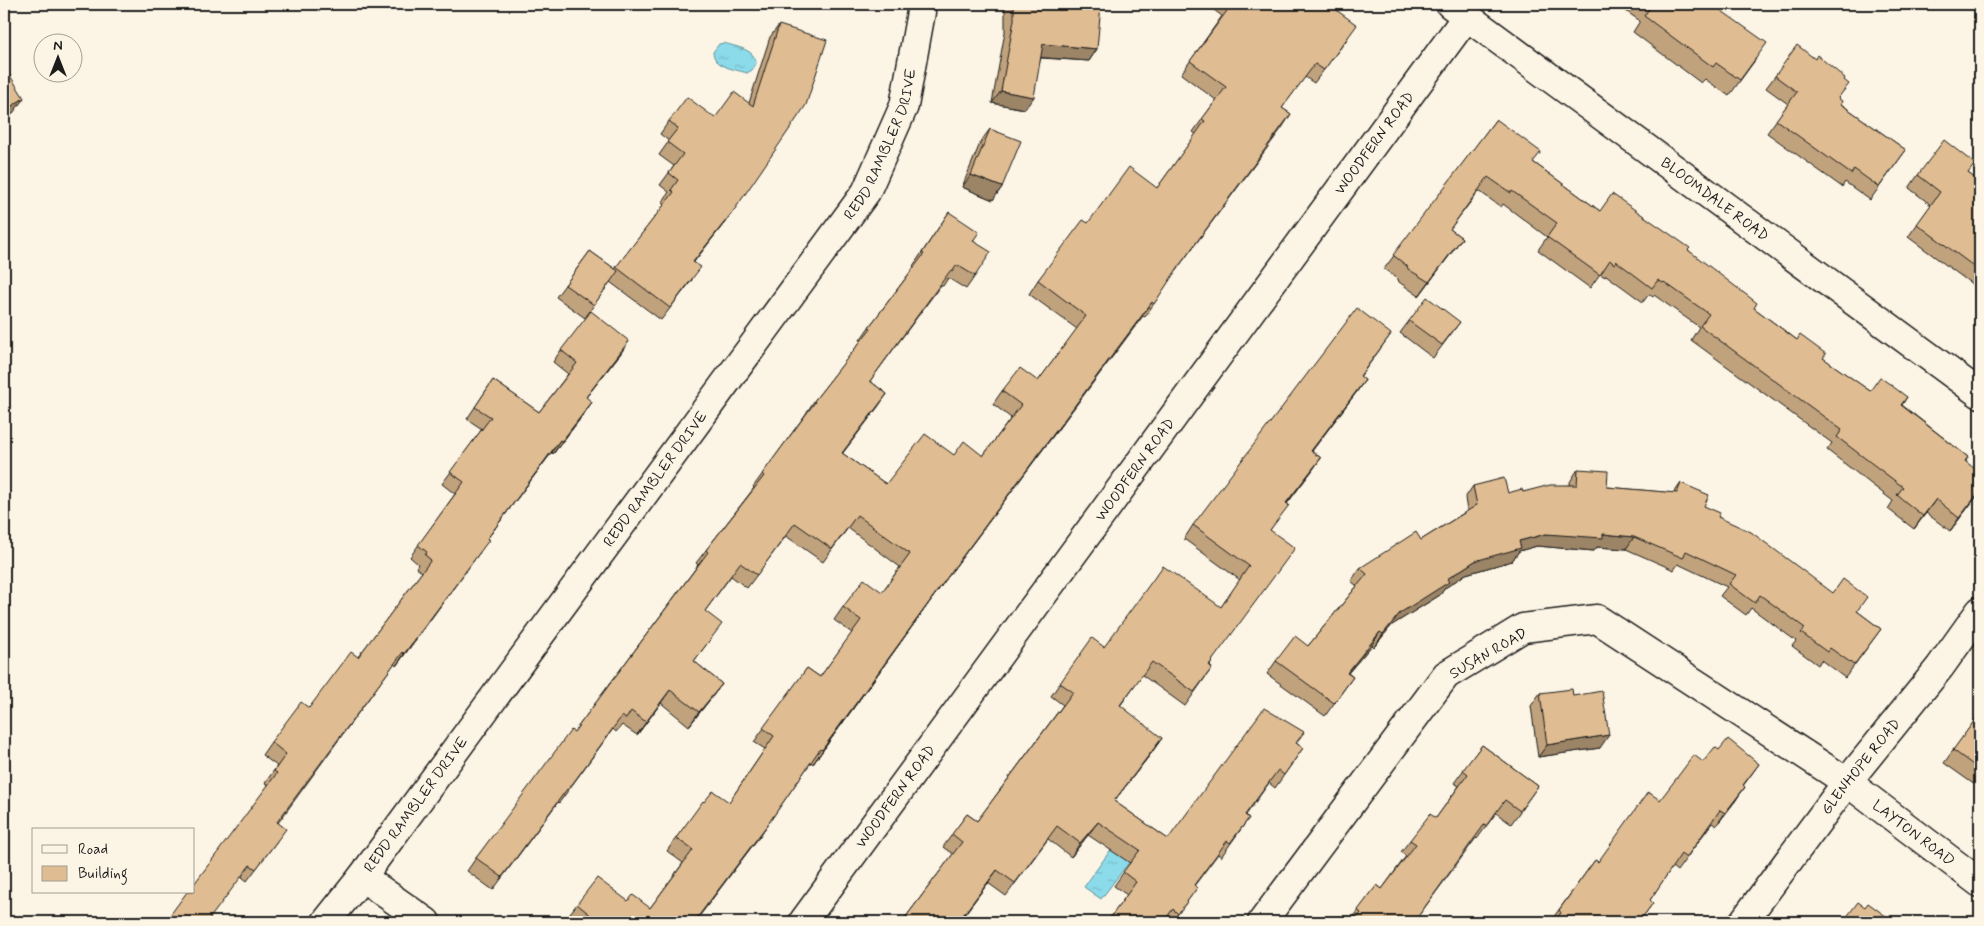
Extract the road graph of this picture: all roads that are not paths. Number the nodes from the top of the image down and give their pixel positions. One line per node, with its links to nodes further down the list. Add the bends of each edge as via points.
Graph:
1 (920, 4): 6 (street, REDD RAMBLER DRIVE, via 904,106 866,192)
2 (1459, 10): 3 (street, BLOOMDALE ROAD); 10 (street, WOODFERN ROAD)
3 (1980, 394)
4 (1980, 611): 5 (street, GLENHOPE ROAD, via 1940,667)
5 (1847, 782): 7 (street, LAYTON ROAD); 11 (street, SUSAN ROAD, via 1597,619 1523,628 1446,675); 12 (street, GLENHOPE ROAD)
6 (362, 877): 8 (street, REDD RAMBLER DRIVE); 9 (street)
7 (1980, 883)
8 (326, 922)
9 (426, 922)
10 (803, 922)
11 (1262, 922)
12 (1744, 922)

